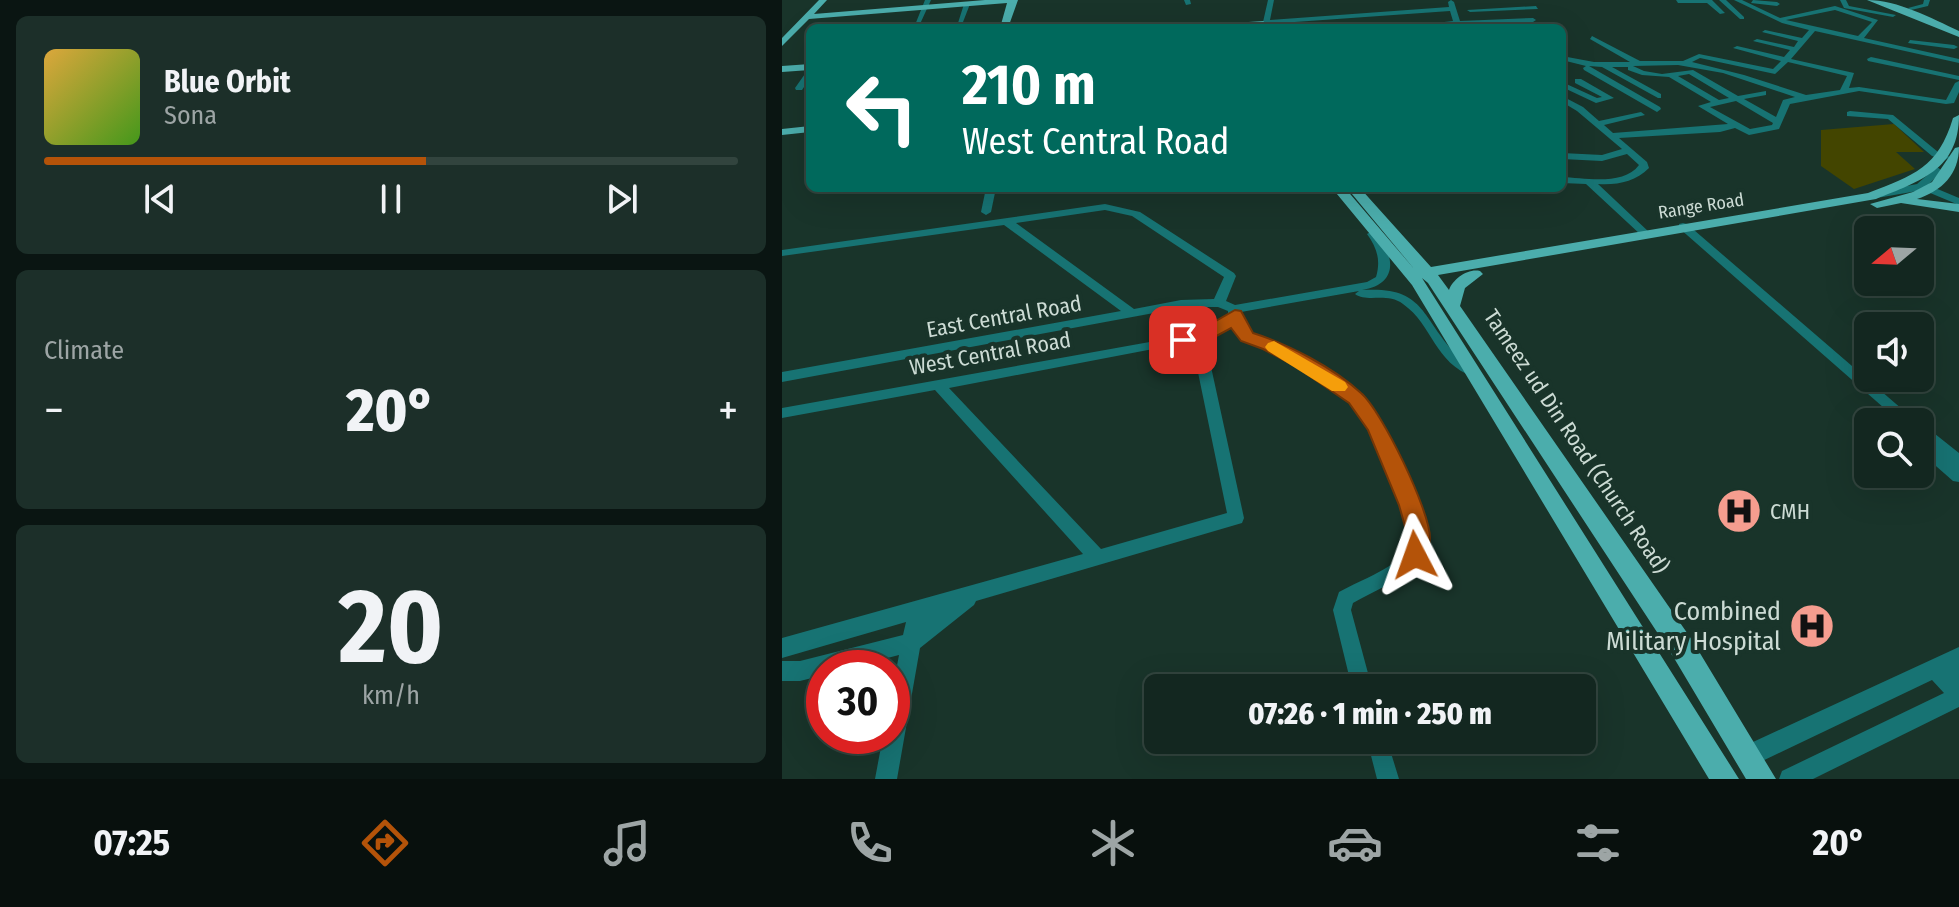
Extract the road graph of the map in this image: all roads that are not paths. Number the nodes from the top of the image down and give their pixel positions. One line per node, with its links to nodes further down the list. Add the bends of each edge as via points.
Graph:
1 (816, 0): 25 (main road)
2 (823, 0): 25 (main road)
3 (990, 0): 15 (main road)
4 (1014, 0): 16 (main road); 36 (main road); 37 (main road)
5 (1271, 0): 38 (street)
6 (1368, 0): 23 (street)
7 (1451, 0): 22 (street)
8 (1531, 0): 19 (street)
9 (1722, 0): 28 (street)
10 (1739, 0): 17 (street); 31 (street)
11 (1844, 0): 18 (street, via 1846,7)
12 (1864, 0): 18 (street)
13 (1927, 0): 20 (street, via 1926,5)
14 (1679, 3): 24 (street, via 1709,1)
15 (925, 4): 16 (main road); 25 (main road); 35 (street)
16 (967, 4): 32 (street)
17 (1777, 4)
18 (1882, 4): 20 (main road); 40 (main road); 43 (main road)
19 (1536, 8): 21 (street); 26 (street)
20 (1911, 8): 33 (main road)
21 (1470, 10)
22 (1454, 12): 23 (street); 30 (street); 34 (street)
23 (1376, 13): 29 (street); 38 (street)
24 (1722, 13)
25 (807, 15): 44 (main road); 49 (main road)
26 (1542, 16)
27 (1532, 17): 30 (street)
28 (1742, 18)
29 (1383, 20)
30 (1503, 20): 34 (street)
31 (1777, 20): 41 (street); 46 (street, via 1835,8 1876,21)
32 (960, 22)
33 (1959, 22)
34 (1457, 23): 39 (street)
35 (917, 24)
36 (1005, 24)
37 (1011, 24)
38 (1266, 24)
39 (1445, 24)
40 (1959, 28)
41 (1813, 29): 46 (street); 47 (street)
42 (1765, 32): 47 (street)
43 (1959, 34)
44 (782, 36)
45 (1592, 38): 63 (street)
46 (1861, 38): 50 (street); 53 (street)
47 (1803, 40): 52 (street)
48 (1757, 41): 52 (street)
49 (782, 43)
50 (1954, 47)
51 (1737, 48): 57 (street)
52 (1795, 49): 57 (street)
53 (1910, 50): 58 (street); 60 (street)
54 (1566, 59): 62 (street)
55 (1871, 59): 71 (street)
56 (1650, 60): 59 (street)
57 (1789, 60): 59 (street, via 1773,72 1699,56); 76 (street, via 1851,75)
58 (1959, 61)
59 (1684, 62): 63 (street); 78 (street)
60 (1902, 63)
61 (806, 65): 66 (main road)
62 (1583, 65): 65 (street); 67 (street)
63 (1640, 65): 64 (street)
64 (1627, 66): 65 (street); 68 (street)
65 (1605, 67): 80 (street, via 1661,95)
66 (782, 68)
67 (1597, 75): 70 (street); 73 (street, via 1578,81)
68 (1670, 75): 79 (street, via 1690,72); 82 (street)
69 (806, 78): 74 (street)
70 (1609, 81): 73 (street); 80 (street)
71 (1959, 81): 76 (street, via 1946,102)
72 (1566, 86): 75 (street)
73 (1589, 86): 75 (street); 75 (street, via 1611,98 1596,101)
74 (799, 88)
75 (1575, 90)
76 (1844, 90): 78 (street)
77 (1763, 93): 79 (street)
78 (1806, 98): 87 (street, via 1787,101)
79 (1738, 99): 82 (street); 87 (street)
80 (1640, 100): 83 (street)
81 (1566, 101): 88 (street)
82 (1717, 102): 89 (street, via 1702,106)
83 (1657, 109)
84 (1850, 114): 97 (street, via 1890,117)
85 (1641, 115): 88 (street)
86 (1959, 118): 97 (main road)
87 (1778, 122): 89 (street, via 1776,127 1749,132)
88 (1596, 124): 92 (street)
89 (1735, 125): 92 (street)
90 (806, 127): 91 (main road)
91 (782, 130)
92 (1611, 136): 93 (street)
93 (1630, 150): 96 (street); 100 (street, via 1644,168)
94 (1959, 151): 97 (main road)
95 (1566, 156): 96 (street)
96 (1602, 158): 100 (street)
97 (1943, 167): 101 (main road); 106 (main road); 107 (main road)
98 (1566, 180): 99 (street)
99 (1589, 181): 100 (street); 112 (street)
100 (1619, 181)
101 (1925, 189): 107 (main road); 108 (street)
102 (990, 192): 109 (street)
103 (1338, 192): 119 (street, via 1378,241 1386,267 1381,279)
104 (1339, 192): 115 (main road, Tameez ud Din Road (Church Road))
105 (1356, 192): 115 (main road, Tameez ud Din Road (Church Road))
106 (1959, 196)
107 (1878, 199): 108 (main road); 111 (main road)
108 (1959, 206)
109 (986, 212)
110 (1006, 221): 113 (street); 116 (street, via 1105,207 1136,214 1230,276); 120 (street)
111 (1683, 232): 112 (main road, Range Road); 114 (main road); 125 (street); 126 (street)
112 (1645, 233): 114 (main road, Range Road)
113 (782, 253)
114 (1474, 269): 115 (main road); 115 (main road, via 1437,263); 118 (main road, via 1458,286)
115 (1421, 273): 118 (main road, Tameez ud Din Road (Church Road)); 122 (main road, Tameez ud Din Road (Church Road))
116 (1219, 303): 117 (street, East Central Road); 119 (street, East Central Road)
117 (1200, 304): 120 (street, East Central Road); 121 (street)
118 (1452, 306): 138 (main road, Tameez ud Din Road (Church Road))
119 (1234, 312): 121 (street, West Central Road, via 1223,326); 122 (street, via 1386,293 1420,310 1452,359); 142 (street, via 1247,337 1301,361 1364,407 1409,505 1419,537 1415,555 1404,567 1345,598 1342,610)
120 (1132, 313): 123 (street, East Central Road)
121 (1205, 335): 124 (street, West Central Road); 127 (street, West Central Road); 133 (street, via 1201,353 1236,518)
122 (1474, 373): 140 (main road, Tameez ud Din Road (Church Road))
123 (782, 377)
124 (938, 385): 127 (street, West Central Road); 133 (street)
125 (1880, 408)
126 (1893, 408)
127 (798, 411): 128 (street, West Central Road)
128 (782, 413)
129 (1934, 441): 131 (street)
130 (1934, 455): 132 (street)
131 (1959, 462)
132 (1959, 476)
133 (1098, 558): 134 (street)
134 (974, 594): 135 (street); 136 (street)
135 (917, 610): 136 (street); 137 (street)
136 (912, 642): 141 (street); 147 (street)
137 (782, 648)
138 (1683, 649): 140 (main road); 146 (main road, Tameez ud Din Road (Church Road))
139 (1946, 663): 143 (street); 144 (street); 146 (street)
140 (1656, 664): 149 (main road, Tameez ud Din Road (Church Road))
141 (782, 671)
142 (1358, 674)
143 (1959, 679)
144 (1959, 696): 151 (street)
145 (1381, 754): 148 (street)
146 (1748, 756): 150 (main road, Tameez ud Din Road (Church Road))
147 (886, 779)
148 (1388, 779)
149 (1725, 779)
150 (1762, 779)
151 (1790, 779)

